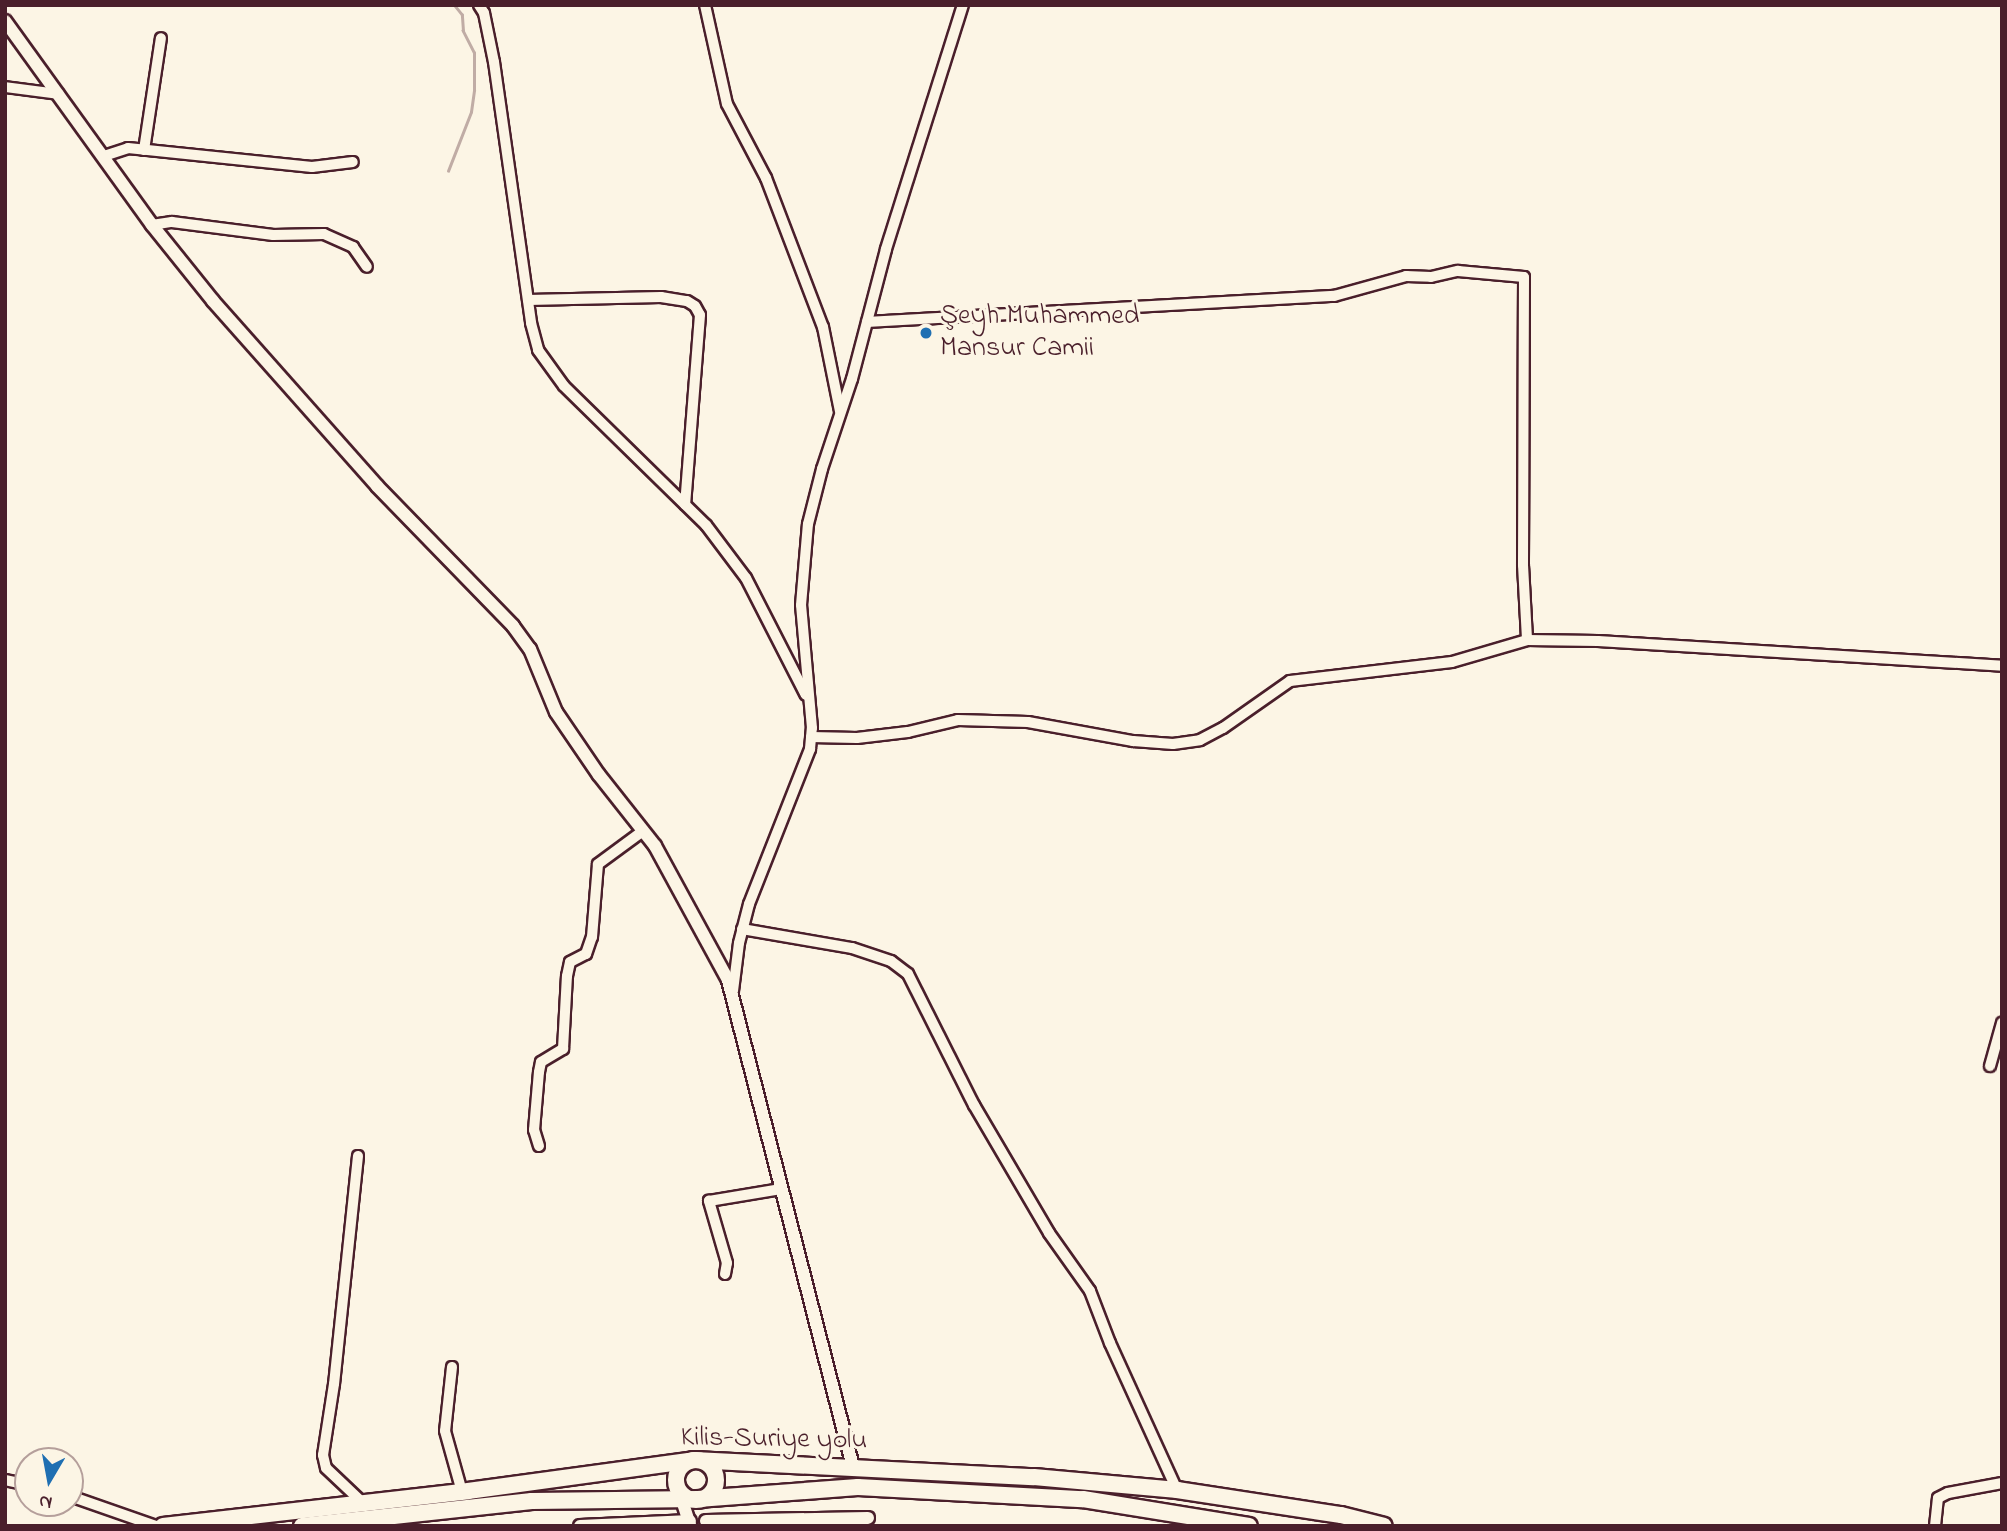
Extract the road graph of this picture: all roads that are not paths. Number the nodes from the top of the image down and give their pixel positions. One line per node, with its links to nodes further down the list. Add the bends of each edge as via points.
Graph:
1 (479, 5): 13 (street, via 494,62)
2 (705, 5): 15 (street, via 727,104 766,178 823,327)
3 (963, 5): 14 (street)
4 (5, 21): 7 (street)
5 (161, 38): 8 (street)
6 (5, 88): 7 (street)
7 (59, 94): 9 (street)
8 (144, 150): 9 (street, via 128,148); 10 (street, via 312,167)
9 (104, 156): 11 (street)
10 (352, 162)
11 (152, 225): 12 (street, via 173,222 273,235 324,234 353,247); 21 (street, via 377,486 513,626 530,649 556,712)
12 (367, 267)
13 (528, 300): 16 (street, via 538,350 547,365); 16 (street, via 661,298 695,306 699,314)
14 (867, 322): 15 (street); 17 (street, via 1334,296 1406,276 1458,271 1524,277)
15 (841, 412): 19 (street, via 808,524 804,558 803,637)
16 (685, 504): 19 (street, via 746,578)
17 (1527, 640): 18 (street); 20 (street, via 1452,663 1290,681 1223,728 1200,740 1173,744 1028,722 958,720 857,738)
18 (2002, 666)
19 (811, 705): 20 (street)
20 (811, 737): 22 (street)
21 (643, 831): 23 (street, via 709,940); 26 (street, via 598,864 592,937 586,954 570,962 567,976 562,1048 541,1062 534,1130)
22 (742, 929): 23 (street); 34 (street, via 852,948 891,961 908,974 974,1105 1048,1233 1090,1291)
23 (733, 999): 28 (street)
24 (2002, 1023): 25 (street)
25 (1990, 1066)
26 (539, 1146)
27 (358, 1156): 38 (street, via 323,1455 326,1468)
28 (781, 1189): 29 (street, via 709,1201 727,1263); 32 (street)
29 (725, 1274)
30 (452, 1367): 35 (street, via 445,1431)
31 (694, 1460): 32 (highway, Kilis-Suriye yolu); 35 (highway, Kilis-Suriye yolu); 36 (highway, via 679,1469); 36 (highway, via 705,1462 714,1471)
32 (853, 1467): 34 (highway, Kilis-Suriye yolu)
33 (2002, 1483): 49 (street, via 1938,1499)
34 (1177, 1490): 48 (highway, Kilis-Suriye yolu)
35 (462, 1492): 38 (highway, Kilis-Suriye yolu)
36 (696, 1495): 41 (street); 42 (street); 45 (highway, via 532,1500); 47 (highway, via 858,1487 1083,1499)
37 (84, 1501): 43 (street)
38 (362, 1502): 44 (highway, Kilis-Suriye yolu)
39 (868, 1522): 40 (street)
40 (761, 1523): 42 (street)
41 (690, 1524): 46 (street)
42 (706, 1524)
43 (156, 1526)
44 (163, 1526)
45 (302, 1526)
46 (580, 1526)
47 (1249, 1526)
48 (1384, 1526)
49 (1935, 1526)

